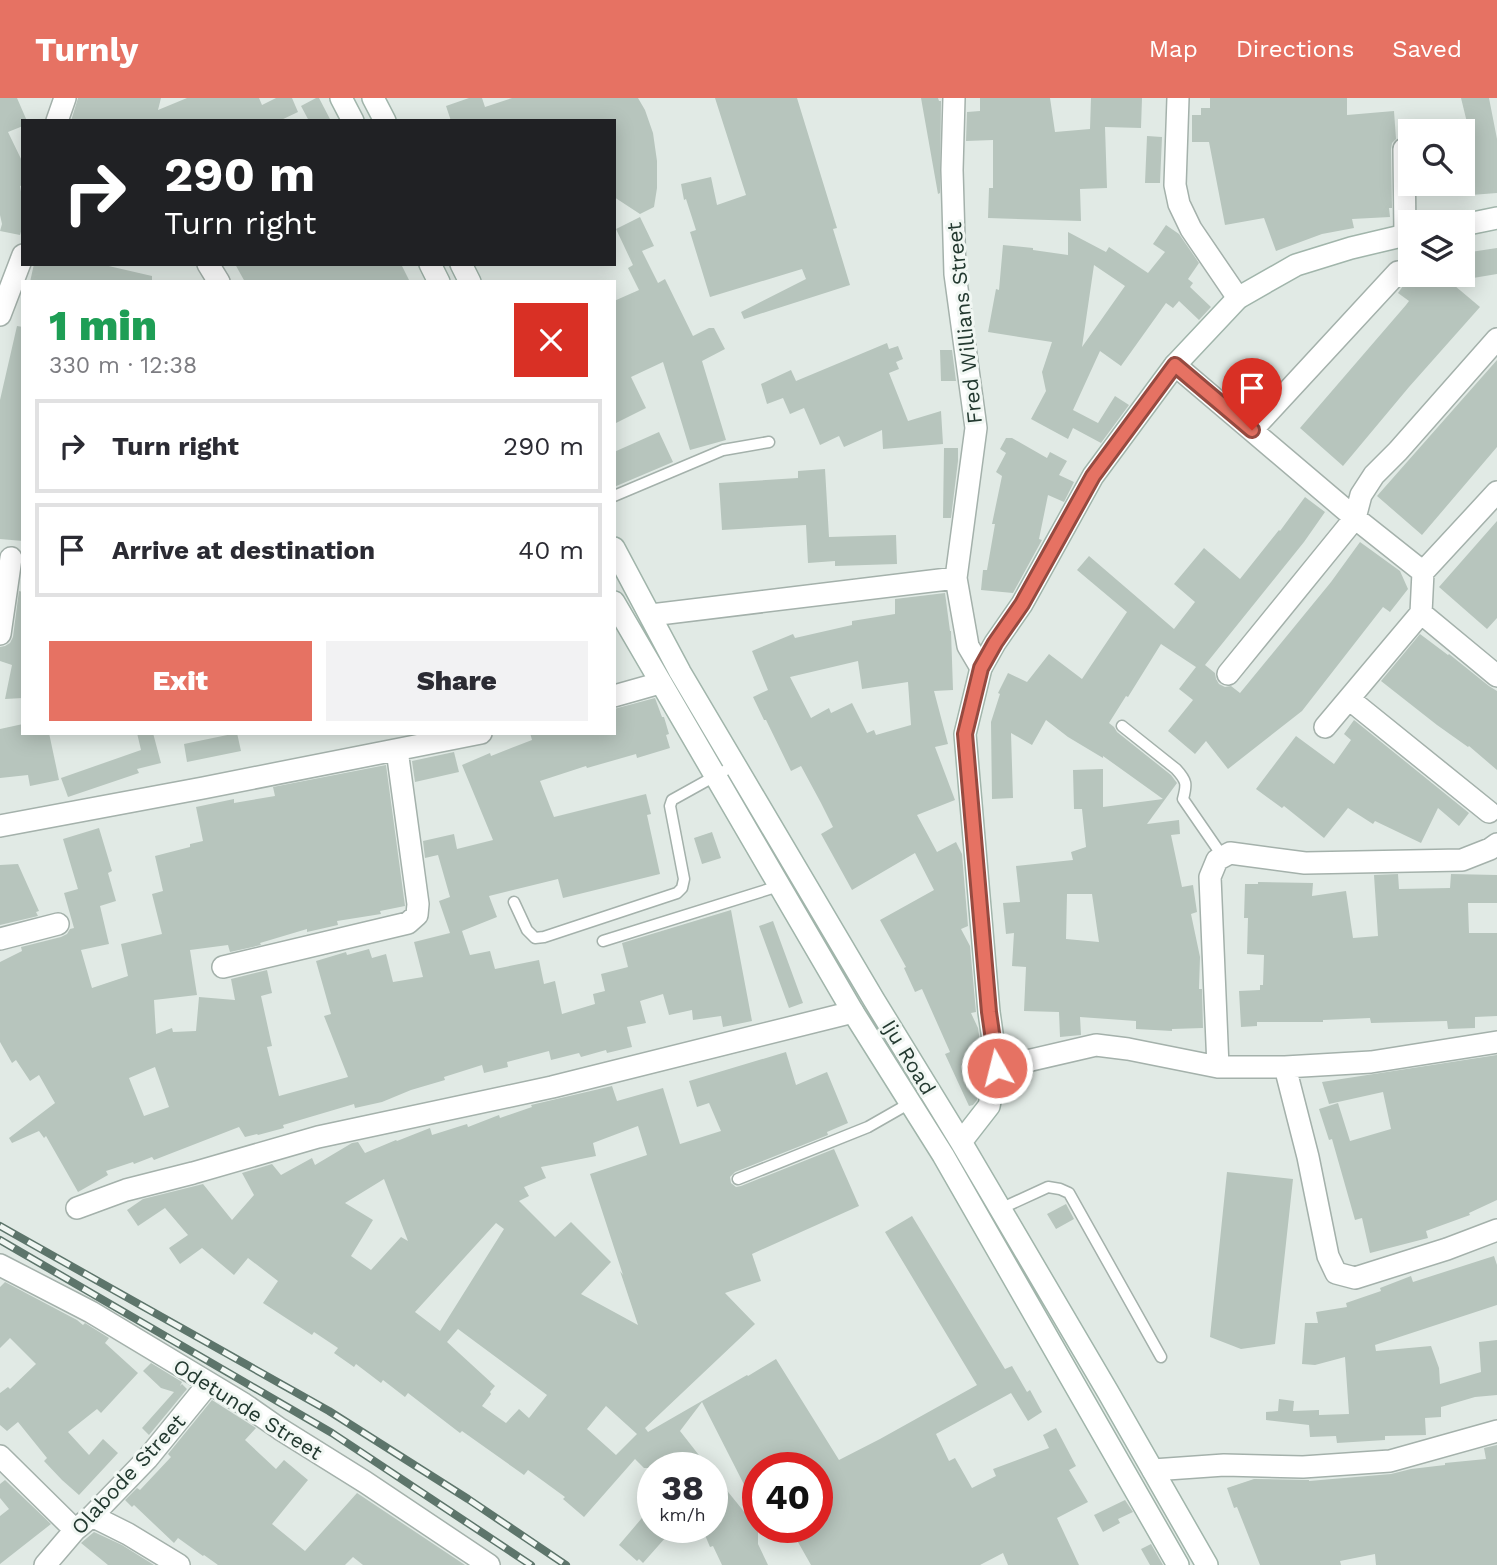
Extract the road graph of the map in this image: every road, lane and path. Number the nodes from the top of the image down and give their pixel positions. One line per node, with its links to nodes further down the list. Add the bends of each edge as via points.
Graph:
1 (65, 98): 6 (street)
2 (341, 98): 7 (street)
3 (373, 98): 8 (street)
4 (954, 98): 26 (street, Fred Willians Street, via 955,274 976,428)
5 (1178, 98): 14 (street, via 1175,186 1179,204)
6 (58, 119)
7 (352, 119)
8 (384, 119)
9 (1497, 218): 10 (street)
10 (1475, 223)
11 (1398, 237): 14 (street, via 1296,265)
12 (21, 260): 15 (street)
13 (1398, 272): 18 (street)
14 (1238, 298): 17 (street)
15 (0, 315)
16 (1497, 339): 22 (street, via 1374,475 1361,495)
17 (1175, 365): 18 (street); 31 (street, via 1093,476)
18 (1252, 430): 22 (street)
19 (769, 442): 21 (lane, via 723,450)
20 (1497, 492): 25 (street)
21 (616, 495)
22 (1355, 518): 25 (street); 33 (street)
23 (616, 552): 29 (street, Iju Road)
24 (15, 559): 30 (street)
25 (1423, 572): 28 (street)
26 (956, 578): 29 (street); 31 (street, Fred Willians Street, via 968,646)
27 (616, 606): 34 (street, Iju Road)
28 (1421, 613): 32 (street); 36 (street)
29 (651, 614): 41 (street, Iju Road)
30 (0, 634)
31 (981, 668): 57 (street, via 965,734)
32 (1495, 669)
33 (1228, 674)
34 (660, 683): 35 (street); 42 (street, Iju Road)
35 (616, 695)
36 (1349, 699): 38 (street); 43 (street)
37 (1122, 726): 46 (lane, via 1183,776 1183,799)
38 (1325, 727)
39 (471, 735): 40 (street)
40 (397, 750): 44 (street); 52 (street, via 417,915 408,923)
41 (735, 765): 42 (lane); 59 (street, Iju Road)
42 (715, 776): 47 (street, Iju Road); 48 (lane, via 672,800 670,806 684,879 677,893 536,938 527,930)
43 (1489, 812)
44 (0, 826)
45 (1497, 844): 46 (street, via 1462,860 1305,863 1230,853)
46 (1223, 857): 55 (street, via 1216,860 1210,877)
47 (779, 886): 51 (lane); 53 (street, Iju Road)
48 (514, 902)
49 (58, 924): 50 (street)
50 (0, 939)
51 (603, 942)
52 (223, 967)
53 (853, 1012): 58 (street, Iju Road); 61 (street, via 552,1087 318,1137)
54 (1497, 1042): 56 (street, via 1371,1062)
55 (1218, 1067): 56 (street); 57 (street, via 1096,1045)
56 (1285, 1067): 63 (street, via 1328,1256 1336,1273 1355,1278)
57 (997, 1068): 59 (street, via 989,1106)
58 (910, 1103): 60 (lane, via 868,1126); 75 (street, Iju Road)
59 (961, 1142): 62 (street, Iju Road)
60 (738, 1180)
61 (77, 1208)
62 (1000, 1209): 65 (lane, via 1048,1187 1069,1193); 69 (street, Iju Road)
63 (1497, 1230)
64 (0, 1265): 66 (street, Odetunde Street, via 91,1312)
65 (1161, 1357)
66 (209, 1383): 70 (street, Olabode Street, via 147,1459); 74 (street, Odetunde Street)
67 (1497, 1431): 69 (street, via 1390,1461)
68 (0, 1456): 71 (street)
69 (1153, 1470): 76 (street, Iju Road)
70 (92, 1516): 71 (street, Olabode Street); 73 (street)
71 (75, 1530): 72 (street, Olabode Street)
72 (47, 1564)
73 (178, 1565)
74 (489, 1565)
75 (1178, 1565)
76 (1207, 1565)

